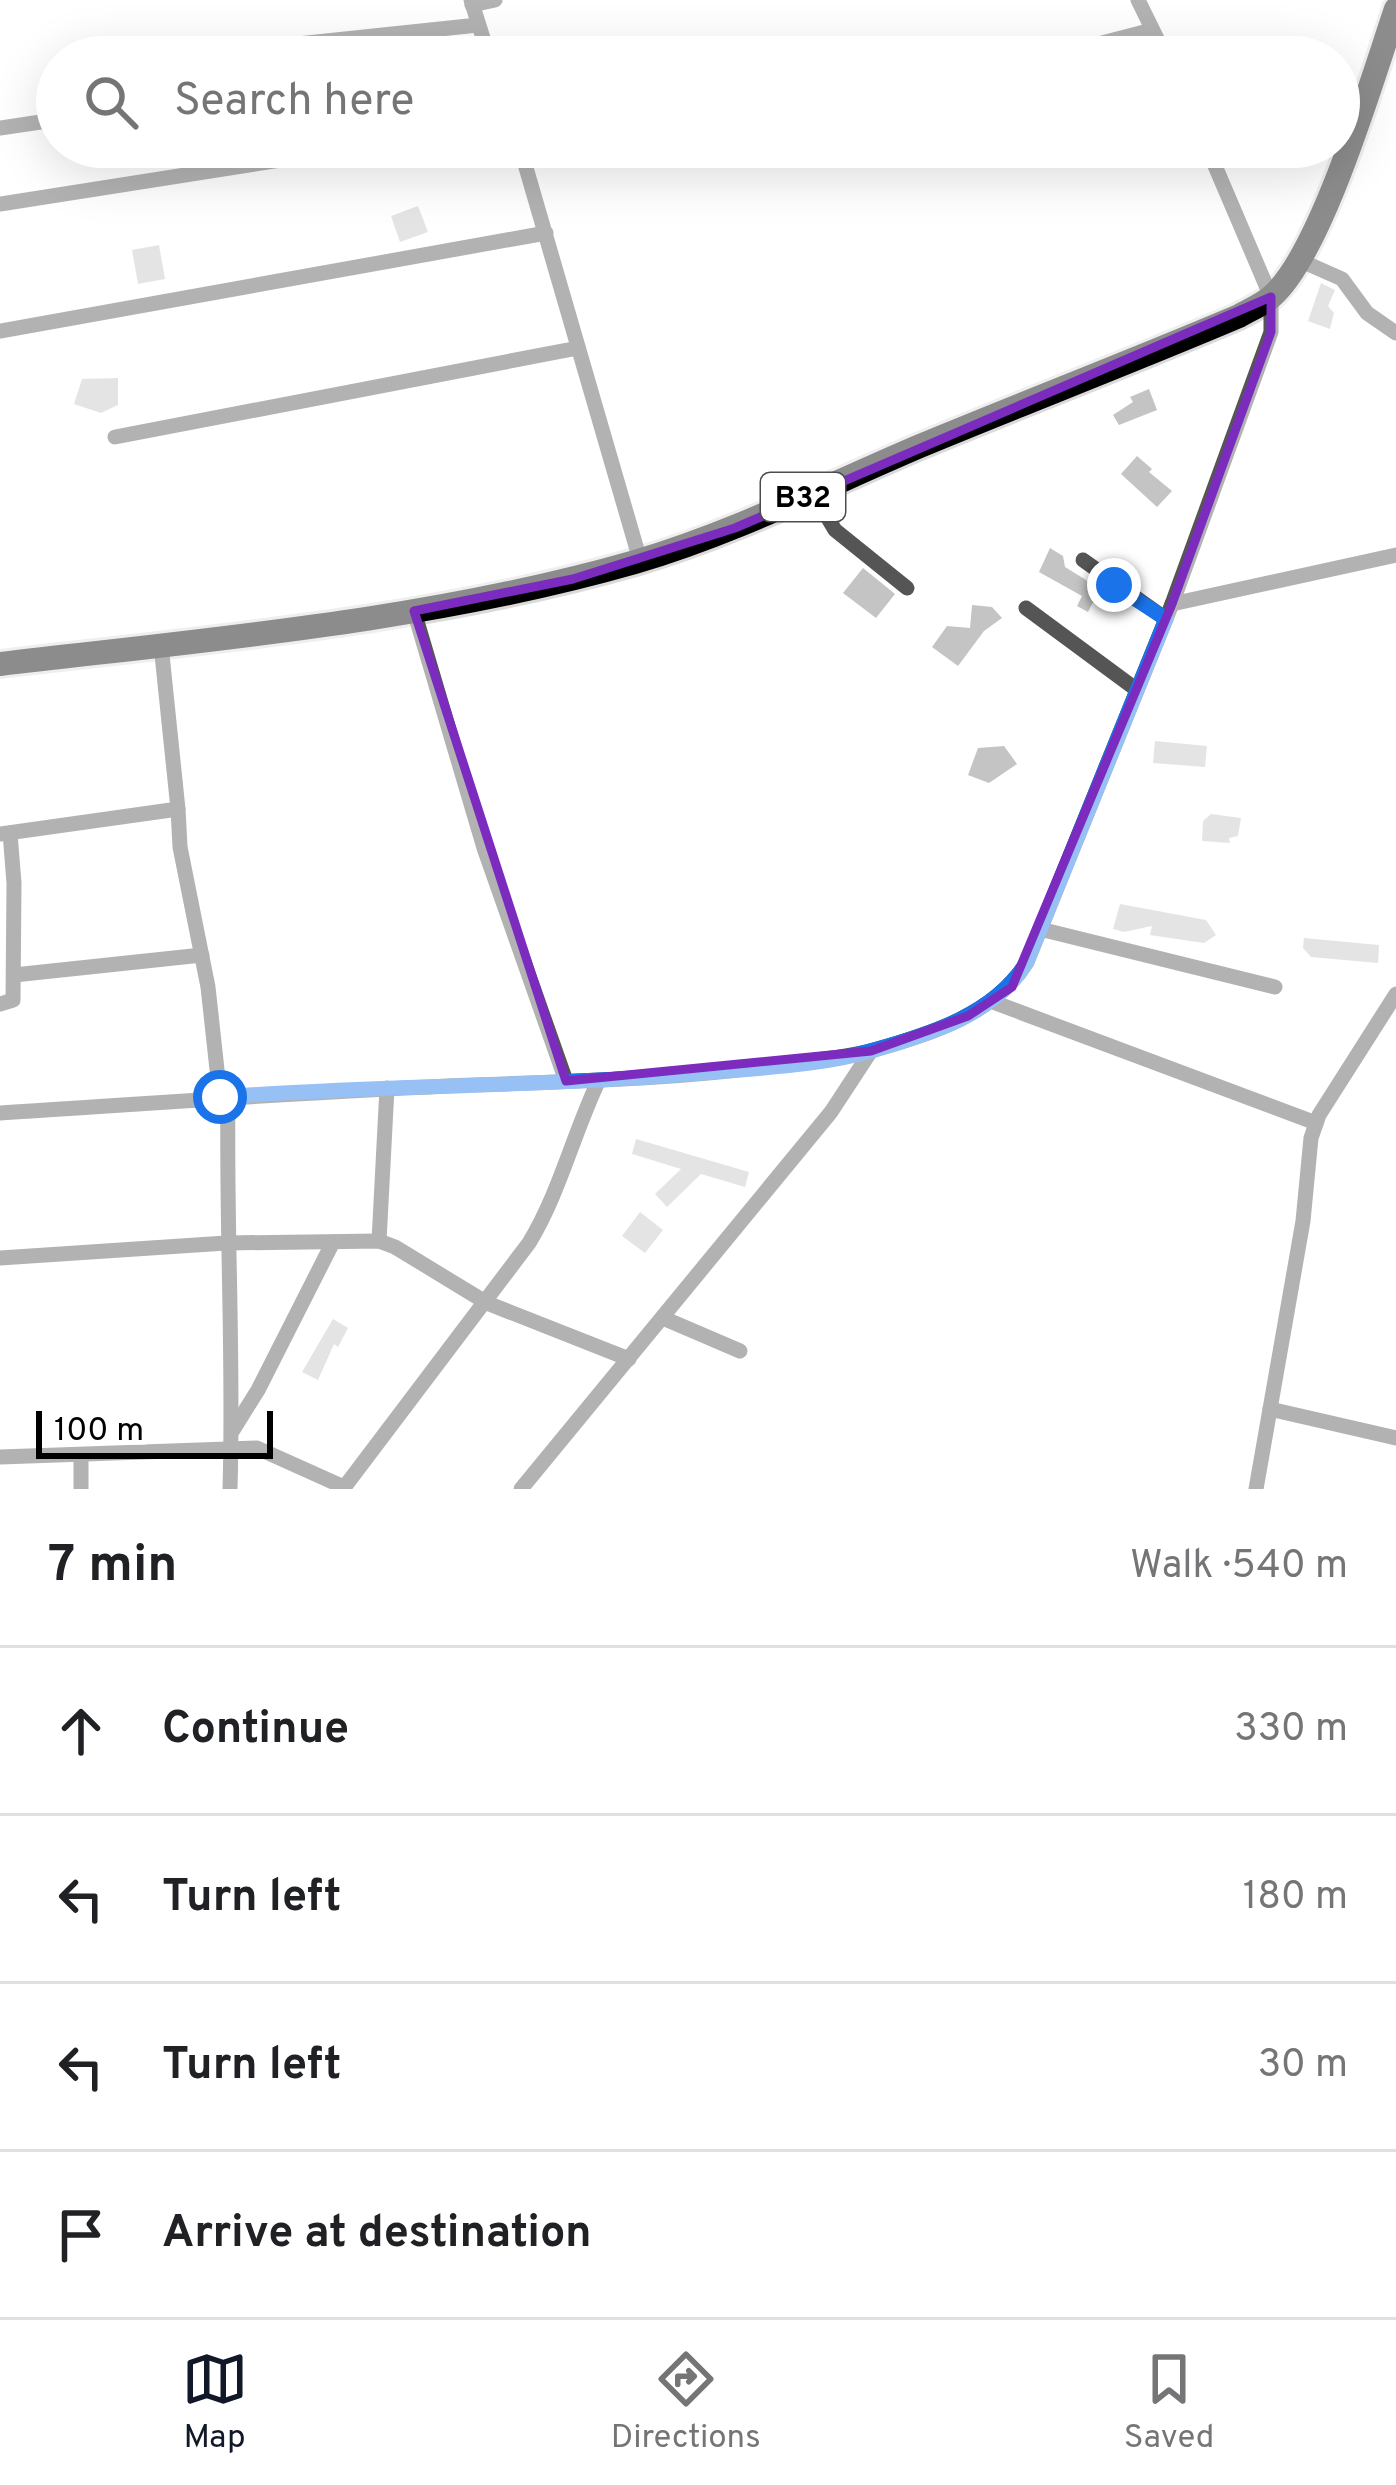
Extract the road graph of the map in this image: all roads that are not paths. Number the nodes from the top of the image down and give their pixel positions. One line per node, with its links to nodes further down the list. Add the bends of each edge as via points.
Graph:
1 (495, 0): 3 (street)
2 (1138, 0): 6 (street)
3 (472, 3): 5 (street)
4 (1396, 10): 11 (highway, B32)
5 (478, 25): 7 (street); 8 (street)
6 (1152, 30): 9 (street); 10 (street)
7 (373, 36)
8 (482, 36)
9 (1129, 36)
10 (1155, 36)
11 (1360, 111)
12 (36, 123): 13 (street)
13 (0, 128)
14 (230, 168): 18 (street)
15 (526, 168): 19 (street)
16 (1216, 168): 21 (street)
17 (1339, 168): 20 (highway, B32)
18 (0, 204)
19 (546, 233): 22 (street); 24 (street)
20 (1300, 260): 21 (highway, B32); 23 (street, via 1342,278 1367,313)
21 (1271, 297): 26 (highway, B32); 33 (street, via 1271,332)
22 (0, 331)
23 (1396, 332)
24 (578, 348): 25 (street); 28 (street)
25 (115, 436)
26 (813, 493): 28 (highway, B32); 30 (street, via 835,530)
27 (1396, 555): 33 (street)
28 (640, 560): 32 (highway, B32)
29 (1083, 560): 33 (street)
30 (907, 588)
31 (1026, 608): 36 (street)
32 (414, 611): 34 (highway, B32); 48 (street, via 484,848)
33 (1168, 611): 36 (street)
34 (161, 645): 35 (highway, B32); 37 (street)
35 (0, 664)
36 (1137, 689): 39 (street)
37 (178, 809): 38 (street); 40 (street)
38 (5, 834): 41 (street)
39 (1040, 929): 42 (street); 44 (street, via 1012,987)
40 (202, 955): 41 (street); 51 (street)
41 (14, 975): 45 (street, via 13,1000)
42 (1275, 987)
43 (1396, 994): 46 (street)
44 (993, 1002): 47 (street); 53 (street)
45 (0, 1004)
46 (1390, 1014): 53 (street)
47 (871, 1052): 49 (street); 59 (street)
48 (566, 1081): 49 (street); 50 (street)
49 (598, 1082): 58 (street, via 546,1216)
50 (387, 1088): 51 (street); 54 (street)
51 (224, 1097): 52 (street); 56 (street)
52 (0, 1114)
53 (1316, 1123): 62 (street)
54 (379, 1241): 55 (street); 58 (street)
55 (333, 1242): 56 (street); 64 (street)
56 (226, 1243): 57 (street); 64 (street)
57 (0, 1258)
58 (487, 1303): 61 (street); 67 (street)
59 (663, 1318): 60 (street); 61 (street)
60 (740, 1351)
61 (629, 1359): 70 (street)
62 (1270, 1409): 63 (street); 71 (street)
63 (1396, 1438)
64 (231, 1442): 65 (street); 67 (street, via 278,1454); 69 (street)
65 (81, 1455): 66 (street); 68 (street)
66 (0, 1457)
67 (343, 1488)
68 (81, 1489)
69 (230, 1489)
70 (521, 1489)
71 (1256, 1489)

